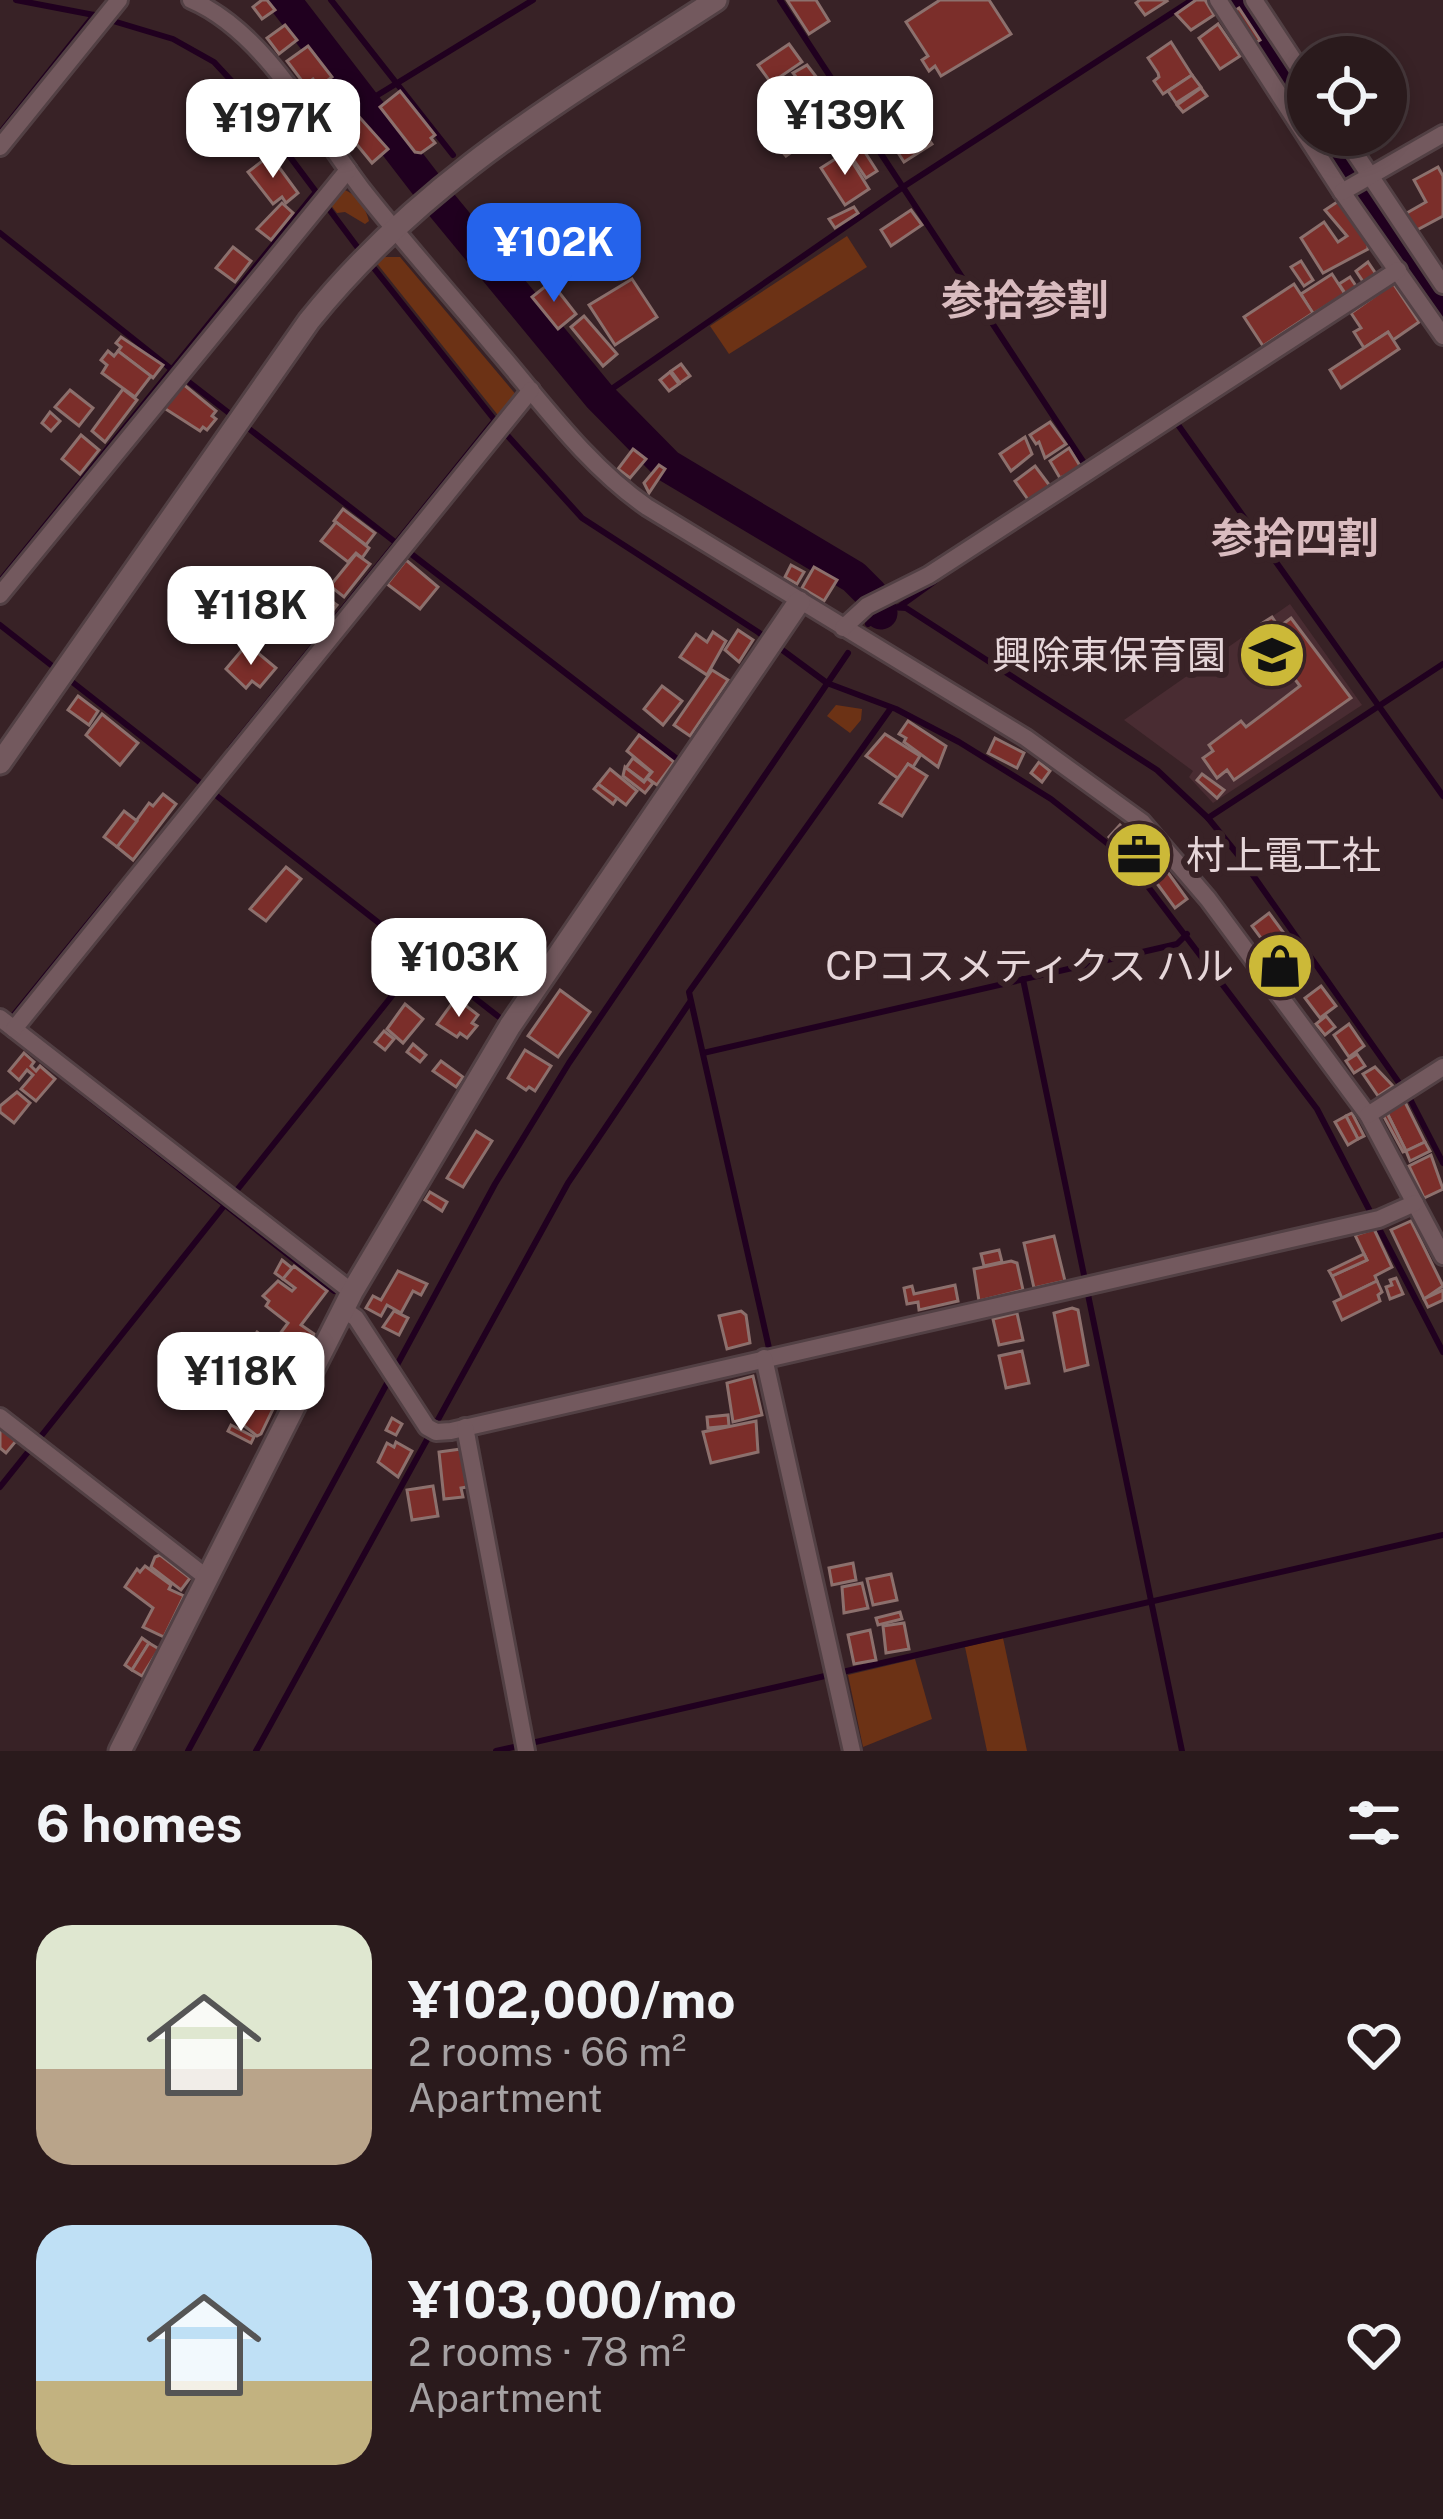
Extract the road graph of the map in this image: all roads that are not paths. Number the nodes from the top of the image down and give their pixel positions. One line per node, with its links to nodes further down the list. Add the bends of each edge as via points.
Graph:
1 (119, 0): 8 (street)
2 (191, 0): 10 (street, via 242,32)
3 (716, 0): 12 (street, via 490,148)
4 (1218, 0): 11 (street)
5 (1254, 0): 6 (street)
6 (1287, 50)
7 (1443, 134): 11 (street)
8 (0, 146)
9 (1351, 156): 11 (street)
10 (348, 170): 12 (street); 17 (street)
11 (1362, 182): 13 (street); 14 (street)
12 (393, 227): 16 (street); 20 (street, via 309,321)
13 (1398, 270): 15 (street); 19 (street)
14 (1443, 285)
15 (1443, 336)
16 (531, 390): 18 (street, via 628,494); 21 (street)
17 (0, 595)
18 (800, 602): 19 (street); 26 (street, via 510,1026)
19 (843, 628): 23 (street, via 1026,738 1142,822)
20 (0, 763)
21 (6, 1028): 26 (street)
22 (1443, 1067): 23 (street)
23 (1368, 1115): 24 (street)
24 (1415, 1203): 25 (street); 27 (street, via 1374,1220)
25 (1443, 1256)
26 (348, 1301): 29 (street, via 431,1429); 30 (street)
27 (769, 1357): 29 (street); 33 (street)
28 (0, 1417): 30 (street)
29 (465, 1427): 31 (street)
30 (206, 1577): 32 (street)
31 (525, 1747)
32 (120, 1751)
33 (852, 1751)

